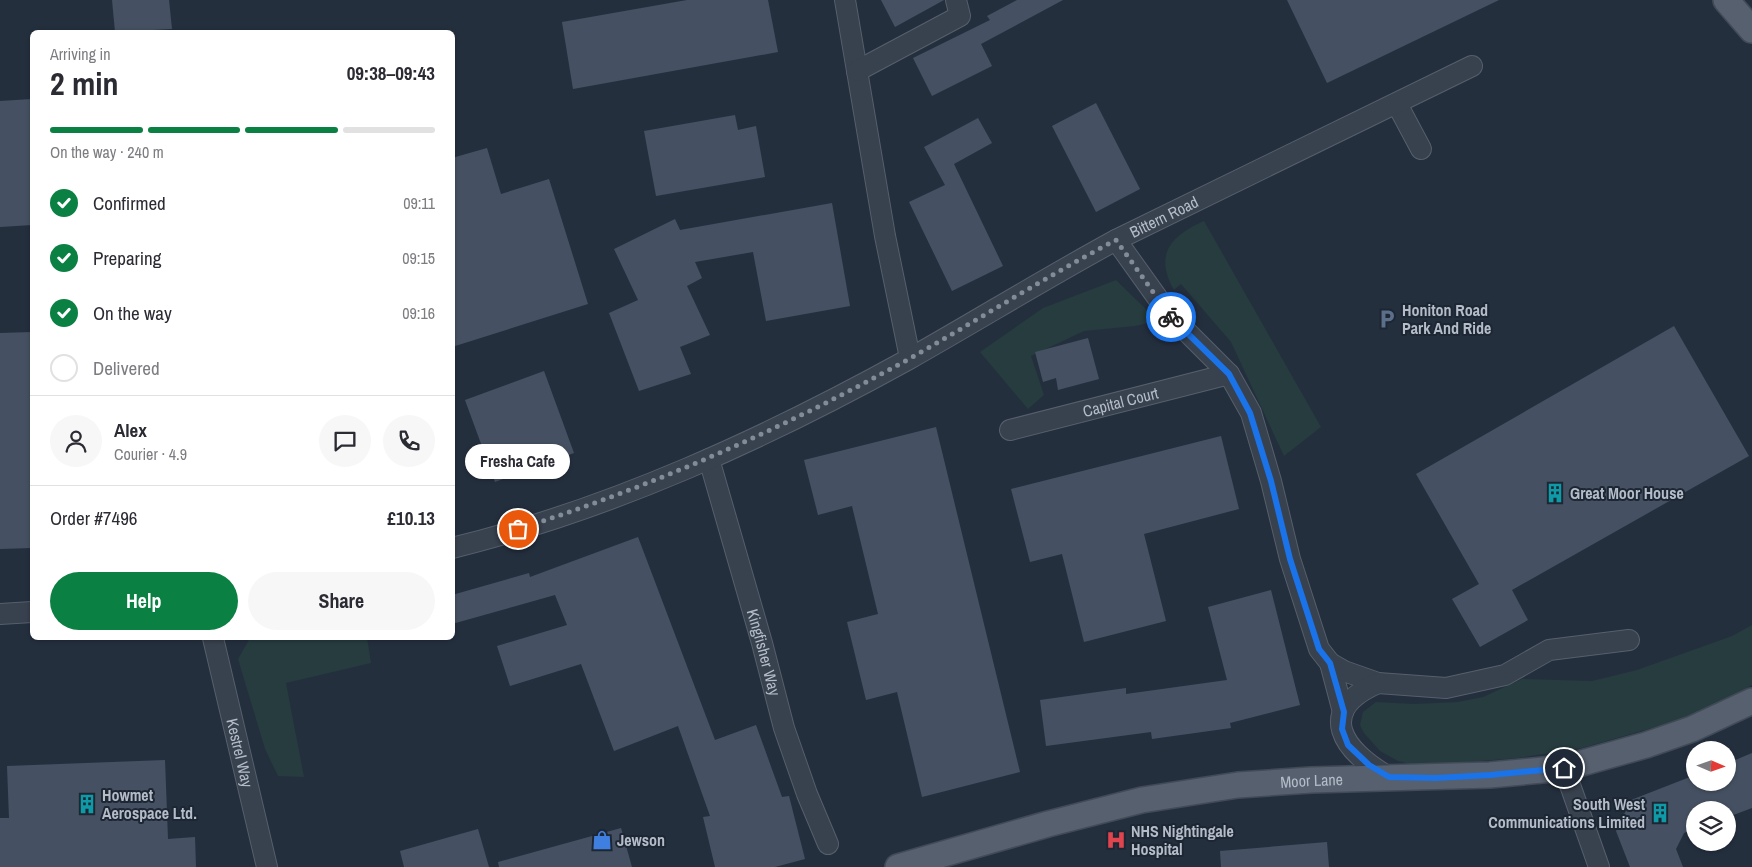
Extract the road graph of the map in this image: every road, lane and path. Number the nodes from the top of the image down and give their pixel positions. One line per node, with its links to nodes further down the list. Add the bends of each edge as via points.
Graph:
1 (845, 0): 4 (street)
2 (956, 0): 4 (street, via 960,16)
3 (1472, 66): 5 (street, Bittern Road)
4 (857, 71): 8 (street)
5 (1396, 104): 6 (street); 7 (street, Bittern Road)
6 (1421, 149)
7 (1116, 240): 8 (street, Bittern Road); 9 (street, via 1169,314)
8 (910, 358): 11 (street, Bittern Road)
9 (1229, 374): 10 (street, Capital Court); 17 (street, via 1250,413 1290,559 1319,649)
10 (1010, 430)
11 (710, 459): 12 (street, Bittern Road, via 586,507); 23 (street, Kingfisher Way, via 784,728)
12 (455, 547)
13 (30, 612): 14 (street)
14 (0, 614)
15 (213, 640): 24 (street, Kestrel Way)
16 (1629, 640): 18 (street, via 1549,650 1505,675 1446,688)
17 (1330, 663): 18 (street); 20 (street)
18 (1378, 683): 20 (street, via 1350,699)
19 (1752, 701): 21 (main road, Moor Lane, via 1683,732)
20 (1344, 712): 22 (street, via 1342,729 1348,745 1369,765)
21 (1564, 768): 22 (main road, Moor Lane, via 1436,778); 26 (street)
22 (1389, 777): 25 (main road, Moor Lane, via 1238,785 1142,800)
23 (828, 844)
24 (267, 867)
25 (898, 867)
26 (1599, 867)

